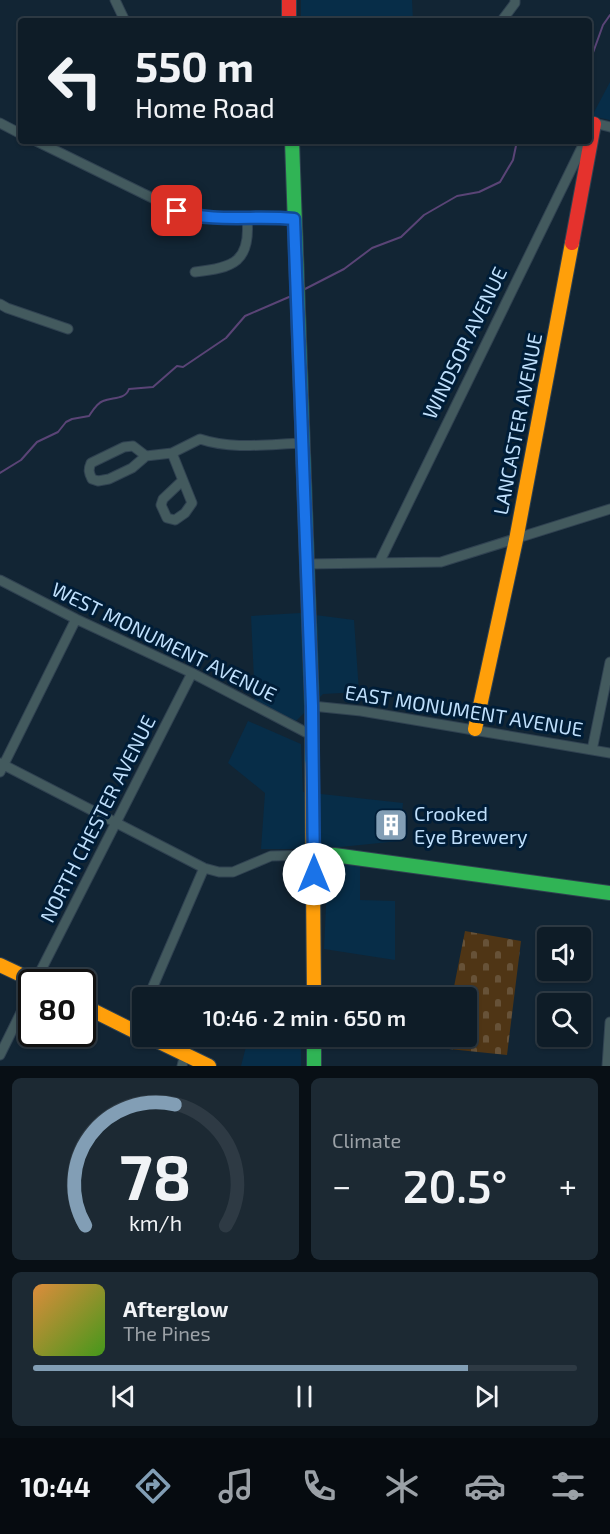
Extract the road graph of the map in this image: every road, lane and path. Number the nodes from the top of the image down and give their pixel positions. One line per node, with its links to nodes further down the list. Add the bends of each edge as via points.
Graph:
1 (115, 0): 4 (street)
2 (289, 0): 5 (main road)
3 (515, 0): 6 (street)
4 (124, 18)
5 (289, 18)
6 (504, 18)
7 (0, 123): 10 (street)
8 (592, 126): 9 (street)
9 (610, 127)
10 (18, 132)
11 (42, 144): 15 (street, via 177,211)
12 (292, 144): 16 (main road)
13 (584, 144): 26 (street, WINDSOR AVENUE)
14 (588, 144): 25 (main road, LANCASTER AVENUE)
15 (247, 219): 16 (street); 17 (street, via 248,243 242,256 224,267)
16 (294, 219): 20 (main road)
17 (195, 272)
18 (0, 304): 19 (street)
19 (68, 329)
20 (303, 443): 21 (street, via 233,446 200,439); 27 (main road)
21 (172, 453): 22 (street); 23 (street)
22 (146, 456): 22 (street, via 109,480 92,479 88,469 91,463 124,447 133,446)
23 (183, 481)
24 (610, 509): 25 (street)
25 (516, 540): 26 (street, via 441,562); 33 (main road, LANCASTER AVENUE)
26 (379, 563): 27 (street)
27 (306, 564): 32 (main road)
28 (0, 580): 29 (street, WEST MONUMENT AVENUE)
29 (75, 618): 31 (street, WEST MONUMENT AVENUE); 37 (street)
30 (610, 662): 35 (street)
31 (192, 673): 34 (street, WEST MONUMENT AVENUE); 38 (street, NORTH CHESTER AVENUE)
32 (312, 706): 33 (street, EAST MONUMENT AVENUE); 34 (main road)
33 (475, 729): 35 (street, EAST MONUMENT AVENUE)
34 (313, 736): 39 (main road)
35 (592, 750): 36 (street, EAST MONUMENT AVENUE)
36 (610, 753)
37 (1, 767): 38 (street)
38 (117, 823): 40 (street); 43 (street, NORTH CHESTER AVENUE)
39 (314, 855): 40 (street, via 271,856 233,872); 41 (main road, via 338,855); 46 (main road)
40 (204, 868): 45 (street)
41 (610, 893)
42 (0, 964): 44 (main road)
43 (43, 969)
44 (18, 973)
45 (153, 987)
46 (314, 987)
47 (96, 1012): 50 (main road)
48 (18, 1018): 53 (street)
49 (610, 1022): 57 (street)
50 (132, 1030)
51 (164, 1047): 54 (main road)
52 (314, 1047): 56 (main road)
53 (0, 1055)
54 (183, 1060): 55 (main road)
55 (209, 1066)
56 (314, 1066)
57 (607, 1066)

